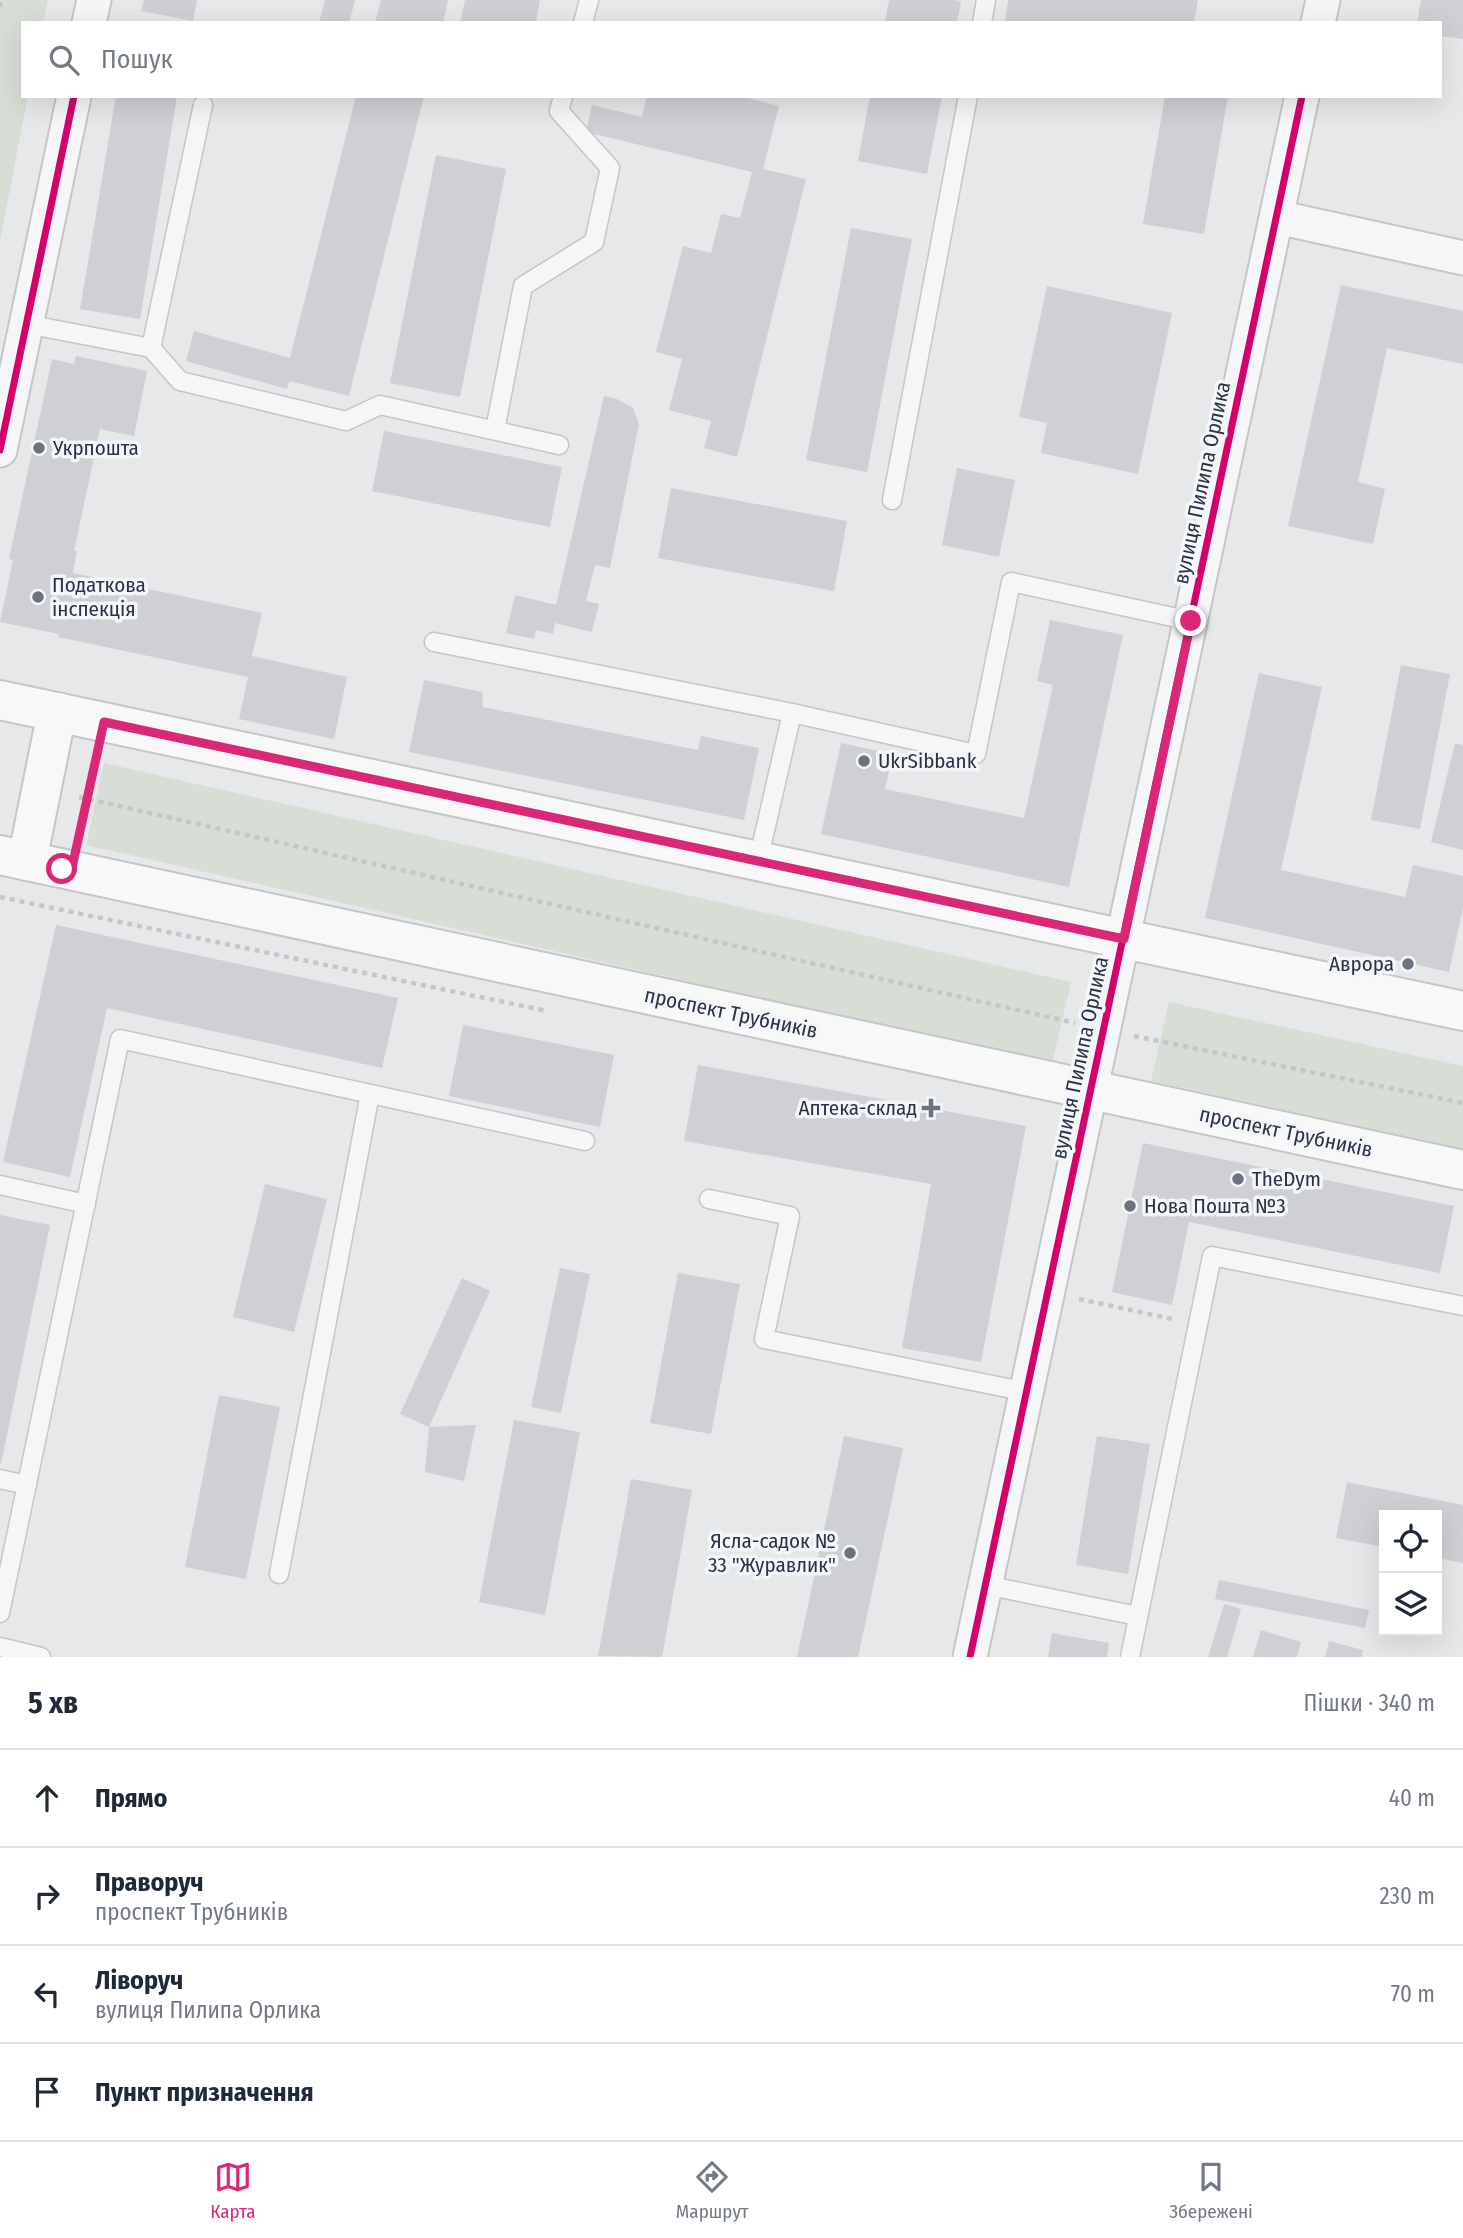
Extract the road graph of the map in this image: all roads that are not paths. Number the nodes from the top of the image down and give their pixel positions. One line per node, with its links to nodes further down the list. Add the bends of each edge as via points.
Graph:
1 (94, 0): 5 (street)
2 (589, 0): 6 (lane)
3 (986, 0): 7 (lane)
4 (1323, 0): 8 (street)
5 (89, 21)
6 (584, 21)
7 (982, 21)
8 (1318, 21)
9 (74, 98): 16 (street)
10 (562, 98): 18 (lane, via 559,111 610,168 594,242 523,286)
11 (968, 98): 21 (lane)
12 (1302, 98): 14 (street, вулиця Пилипа Орлика)
13 (203, 104): 17 (lane)
14 (1276, 217): 15 (street); 22 (street, вулиця Пилипа Орлика)
15 (1463, 258)
16 (26, 324): 17 (lane); 20 (street)
17 (152, 348): 18 (lane, via 180,381 333,418 346,421 380,405)
18 (495, 430): 19 (lane)
19 (559, 445)
20 (0, 450)
21 (892, 500)
22 (1191, 621): 26 (lane, via 1011,582 976,754); 29 (street, вулиця Пилипа Орлика)
23 (434, 642): 26 (lane)
24 (0, 700): 25 (main road)
25 (57, 712): 27 (main road); 28 (main road)
26 (792, 712): 28 (lane)
27 (14, 858): 31 (main road, проспект Трубників)
28 (758, 861): 29 (main road)
29 (1124, 939): 30 (main road); 31 (street, вулиця Пилипа Орлика)
30 (1463, 1011)
31 (1091, 1090): 34 (main road, проспект Трубників); 39 (street, вулиця Пилипа Орлика)
32 (370, 1094): 33 (lane); 37 (lane, via 120,1040); 42 (lane)
33 (585, 1141)
34 (1463, 1170)
35 (0, 1185): 37 (lane)
36 (709, 1199): 39 (lane, via 790,1216 764,1339)
37 (86, 1204): 41 (lane)
38 (1463, 1306): 45 (lane, via 1212,1256)
39 (1027, 1392): 43 (street, вулиця Пилипа Орлика)
40 (0, 1479): 41 (lane)
41 (27, 1485): 44 (lane)
42 (279, 1574)
43 (985, 1585): 45 (lane); 48 (street, вулиця Пилипа Орлика)
44 (0, 1613)
45 (1138, 1616): 49 (lane)
46 (0, 1647): 47 (lane)
47 (41, 1657)
48 (970, 1657)
49 (1130, 1657)

